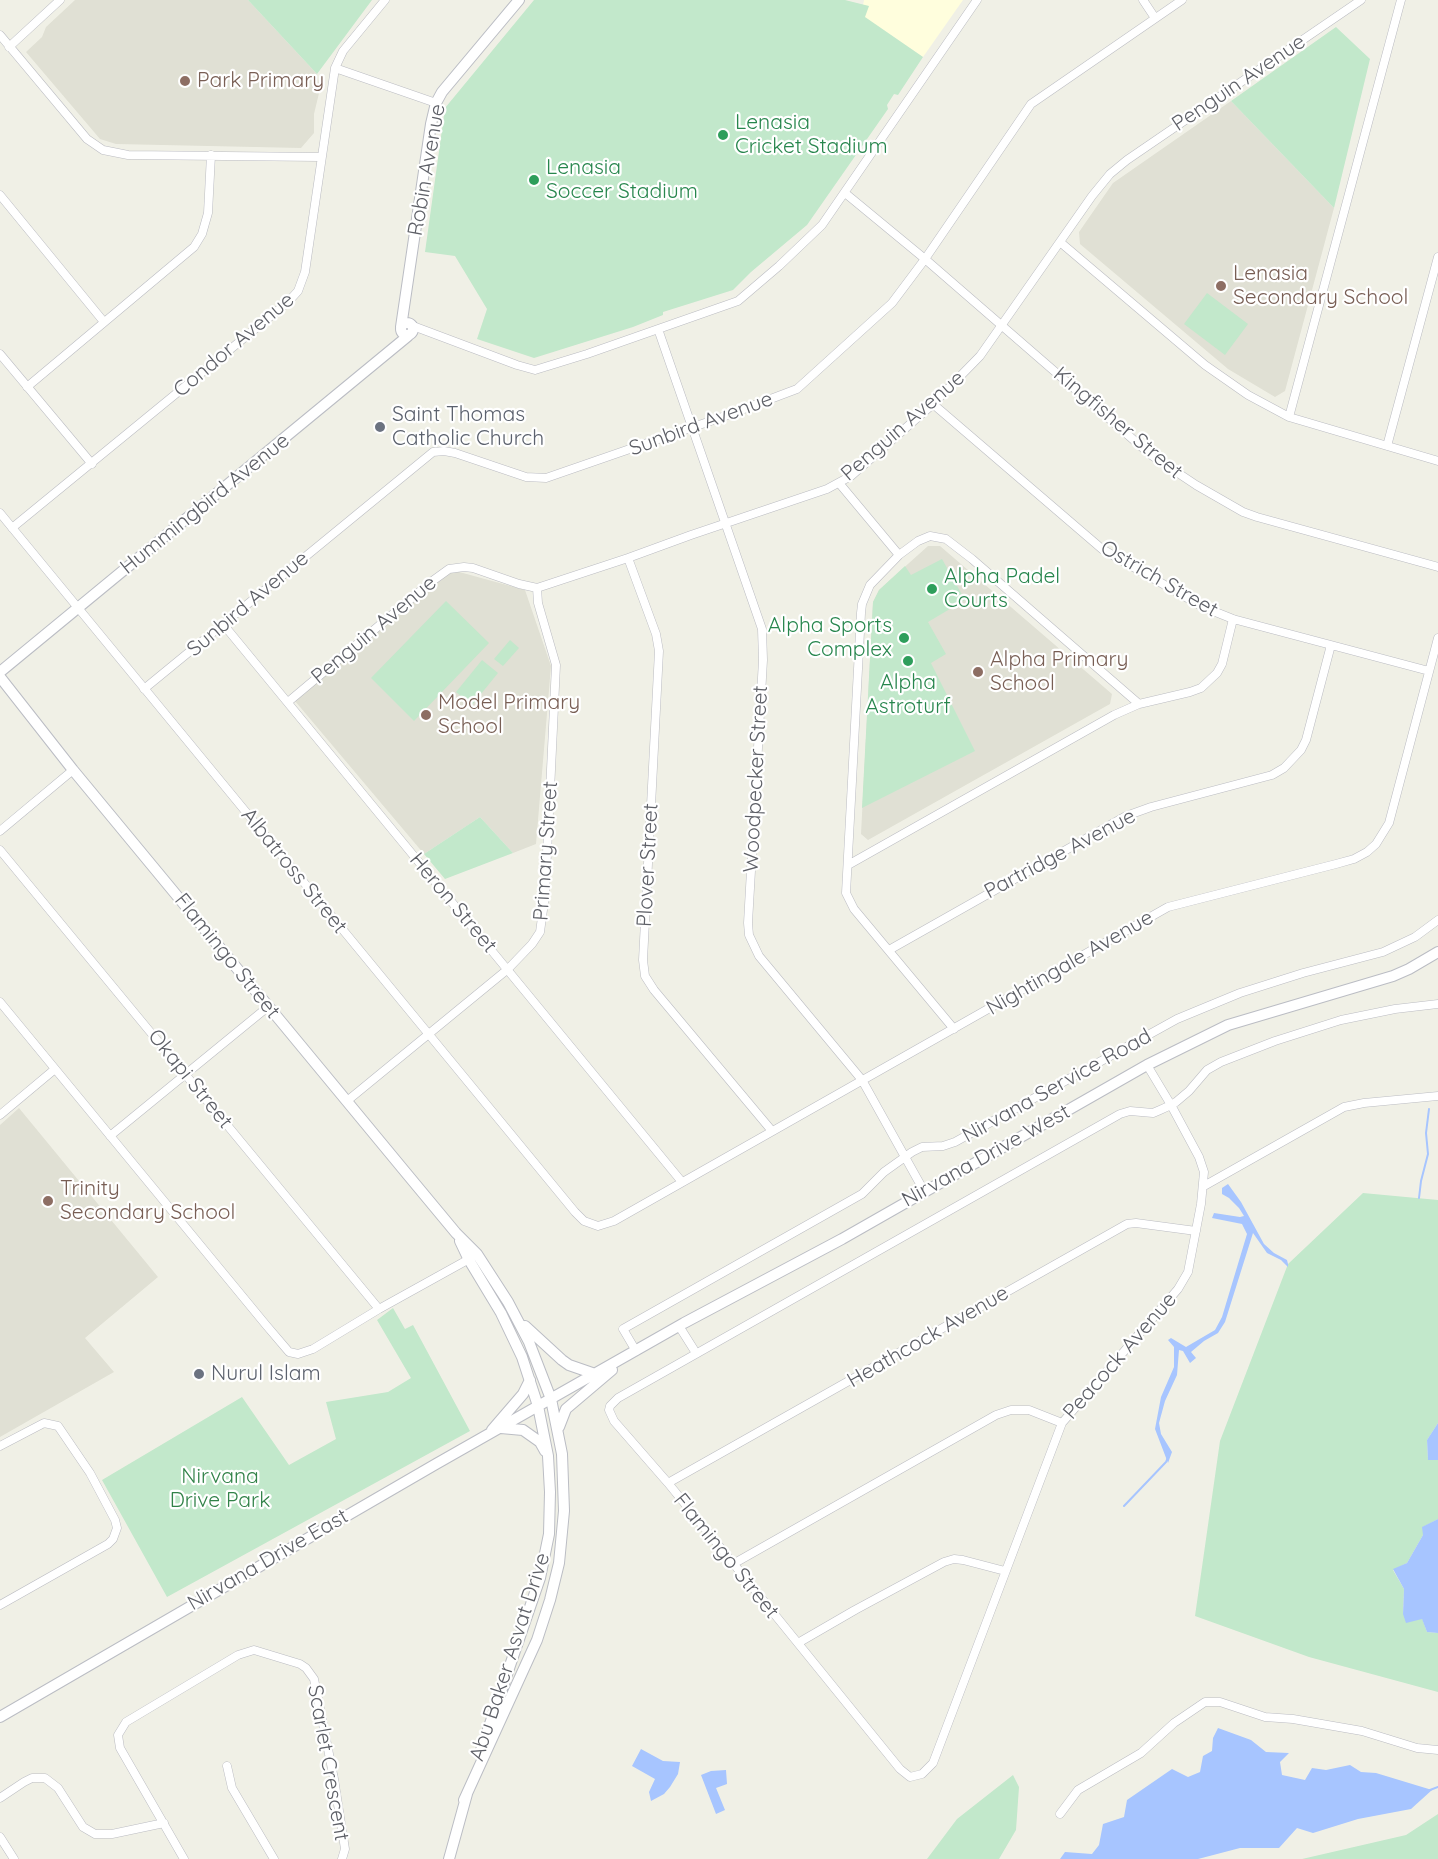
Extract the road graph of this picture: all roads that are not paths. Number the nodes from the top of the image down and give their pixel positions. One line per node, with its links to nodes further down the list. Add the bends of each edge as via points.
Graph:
1 (60, 0): 11 (street)
2 (384, 0): 12 (street, Condor Avenue, via 347,46)
3 (519, 0): 13 (main road, Robin Avenue)
4 (977, 0): 16 (street)
5 (1143, 0): 9 (street)
6 (1182, 0): 9 (street, Sunbird Avenue)
7 (1361, 0): 18 (street, Penguin Avenue, via 1118,166)
8 (1401, 0): 28 (street)
9 (1155, 18): 20 (street, Sunbird Avenue, via 1031,104)
10 (0, 35): 11 (street)
11 (9, 46): 14 (street, via 87,139 104,150 128,155)
12 (335, 68): 13 (street); 15 (street, Condor Avenue)
13 (436, 103): 24 (main road, Robin Avenue, via 406,296)
14 (212, 155): 15 (street); 21 (street, via 208,213 198,241)
15 (320, 157): 32 (street, Condor Avenue, via 305,272 294,296)
16 (845, 193): 20 (street, Kingfisher Street); 23 (street, via 815,233 743,298)
17 (0, 195): 21 (street)
18 (1060, 242): 22 (street, Penguin Avenue); 28 (street, via 1205,365)
19 (1438, 256): 30 (street)
20 (925, 259): 22 (street, Kingfisher Street); 29 (street, Sunbird Avenue, via 884,312 796,389)
21 (104, 322): 26 (street)
22 (1002, 325): 27 (street, Penguin Avenue, via 980,356); 39 (street, Kingfisher Street, via 1151,455 1231,505 1257,517)
23 (658, 329): 24 (street, via 535,370 431,334); 29 (street, Woodpecker Street)
24 (407, 330): 41 (main road, Hummingbird Avenue, via 384,356)
25 (0, 354): 26 (street)
26 (27, 387): 32 (street)
27 (933, 404): 33 (street, Penguin Avenue); 42 (street, Ostrich Street, via 1102,549)
28 (1289, 417): 30 (street)
29 (692, 427): 35 (street, Woodpecker Street); 43 (street, Sunbird Avenue, via 546,478 526,477 455,453 433,452)
30 (1387, 446): 31 (street)
31 (1438, 461)
32 (92, 464): 36 (street, Condor Avenue)
33 (839, 483): 35 (street, Penguin Avenue); 37 (street)
34 (0, 513): 36 (street, Albatross Street)
35 (726, 523): 38 (street, Penguin Avenue); 68 (street, Woodpecker Street, via 763,639 749,935 759,956)
36 (12, 528): 41 (street, Albatross Street)
37 (899, 555): 51 (street, via 930,536 952,543); 55 (street, via 870,585 862,604)
38 (628, 558): 40 (street, Penguin Avenue); 73 (street, Plover Street, via 659,651 645,976)
39 (1438, 567)
40 (537, 588): 50 (street, Penguin Avenue, via 473,568 449,569); 59 (street, Primary Street, via 556,665 545,895 537,938)
41 (78, 608): 47 (main road, Hummingbird Avenue); 49 (street, Albatross Street)
42 (1233, 620): 45 (street, Ostrich Street); 51 (street, via 1222,664 1210,681 1190,692)
43 (223, 624): 49 (street, Sunbird Avenue); 50 (street, Heron Street)
44 (1438, 638): 46 (street, Nightingale Avenue)
45 (1331, 645): 46 (street, Ostrich Street); 57 (street, Partridge Avenue, via 1306,740 1284,768 1272,775 1126,816)
46 (1429, 671): 63 (street, Nightingale Avenue, via 1389,823 1367,852 1336,864 1168,907)
47 (0, 672)
48 (0, 677): 52 (main road, Flamingo Street)
49 (144, 689): 64 (street, Albatross Street)
50 (288, 702): 59 (street, Heron Street)
51 (1139, 704): 55 (street)
52 (73, 770): 53 (street); 62 (main road, Flamingo Street)
53 (0, 831)
54 (0, 850): 67 (street, Okapi Street)
55 (848, 865): 57 (street, via 848,898)
56 (1438, 920): 75 (street, Nirvana Service Road, via 1415,937 1383,952 1261,986 1177,1019 955,1142 922,1147)
57 (889, 950): 63 (street)
58 (1438, 952): 65 (main road, Nirvana Drive West, via 1393,976 1228,1025)
59 (508, 969): 64 (street, Primary Street); 76 (street, Heron Street)
60 (0, 1002): 66 (street)
61 (1438, 1004): 71 (street, via 1341,1020 1275,1041 1207,1070)
62 (269, 1006): 67 (street); 70 (main road, Flamingo Street)
63 (954, 1029): 68 (street, Nightingale Avenue)
64 (429, 1034): 70 (street, Primary Street); 79 (street, Albatross Street, via 574,1212)
65 (1147, 1065): 71 (street, Peacock Avenue); 78 (main road, Nirvana Drive West)
66 (54, 1068): 72 (street); 74 (street)
67 (185, 1074): 74 (street); 82 (street, Okapi Street)
68 (862, 1080): 73 (street, Nightingale Avenue); 75 (street, Woodpecker Street)
69 (1438, 1096): 77 (street, via 1344,1107)
70 (347, 1101): 81 (main road, Flamingo Street)
71 (1171, 1105): 77 (street, Peacock Avenue, via 1199,1157); 86 (street, via 1153,1113 1120,1114)
72 (0, 1115)
73 (772, 1131): 76 (street, Nightingale Avenue)
74 (110, 1136): 82 (street, via 290,1352 298,1354 313,1349)
75 (904, 1157): 78 (street, Woodpecker Street); 85 (street, Nirvana Service Road, via 862,1194 623,1329)
76 (682, 1182): 79 (street, Nightingale Avenue, via 614,1221)
77 (1204, 1186): 80 (street, Peacock Avenue)
78 (924, 1191): 84 (main road, Nirvana Drive West)
79 (590, 1224)
80 (1196, 1231): 92 (street, Peacock Avenue, via 1188,1272 1178,1289); 97 (street, Heathcock Avenue, via 1127,1224)
81 (473, 1257): 82 (street); 83 (main road, Flamingo Street); 89 (main road, Flamingo Street)
82 (379, 1309)
83 (520, 1322): 88 (main road, via 562,1360); 90 (main road, Flamingo Street)
84 (679, 1326): 85 (main road, Nirvana Drive West); 86 (street)
85 (636, 1351): 87 (main road, Nirvana Drive West)
86 (696, 1353): 97 (street, Flamingo Street, via 613,1401 609,1410)
87 (626, 1357): 88 (main road, Nirvana Drive West); 94 (main road, via 566,1410)
88 (595, 1374): 90 (main road, Nirvana Drive West)
89 (530, 1380): 91 (main road, Flamingo Street); 93 (main road)
90 (551, 1399): 91 (main road, Nirvana Drive West); 94 (main road, Abu Baker Asvat Drive)
91 (538, 1406): 93 (main road, Nirvana Drive East); 96 (main road, Abu Baker Asvat Drive)
92 (1062, 1423): 98 (street, via 1029,1410 996,1414); 99 (street, Peacock Avenue)
93 (495, 1431): 96 (main road, via 523,1430 540,1442); 102 (main road, Nirvana Drive East)
94 (558, 1432): 107 (main road, Abu Baker Asvat Drive, via 564,1511 559,1563 550,1600 537,1640)
95 (0, 1446): 100 (street, via 44,1423 61,1429 115,1520 116,1534 108,1544)
96 (548, 1456): 107 (main road, Abu Baker Asvat Drive, via 549,1534 540,1578)
97 (668, 1484): 98 (street, Flamingo Street)
98 (733, 1564): 101 (street, Flamingo Street)
99 (1005, 1571): 101 (street, via 963,1560 944,1562); 105 (street, Peacock Avenue, via 933,1763)
100 (0, 1605)
101 (798, 1643): 105 (street, Flamingo Street, via 900,1769)
102 (0, 1717)
103 (1438, 1750): 108 (street, via 1417,1748 1362,1731 1265,1717 1220,1702 1205,1702 1141,1753 1078,1790)
104 (227, 1766): 113 (street, via 232,1788)
105 (916, 1777)
106 (0, 1798): 109 (street, via 33,1778 45,1778 58,1788 83,1827 94,1834)
107 (464, 1800): 115 (main road, Abu Baker Asvat Drive)
108 (1060, 1814)
109 (164, 1823): 112 (street, Scarlet Crescent); 114 (street, Scarlet Crescent, via 120,1748 121,1728 238,1655 261,1652 300,1664 314,1679 336,1791 345,1849)
110 (0, 1837): 111 (street)
111 (14, 1859)
112 (184, 1859)
113 (274, 1859)
114 (342, 1859)
115 (449, 1859)

